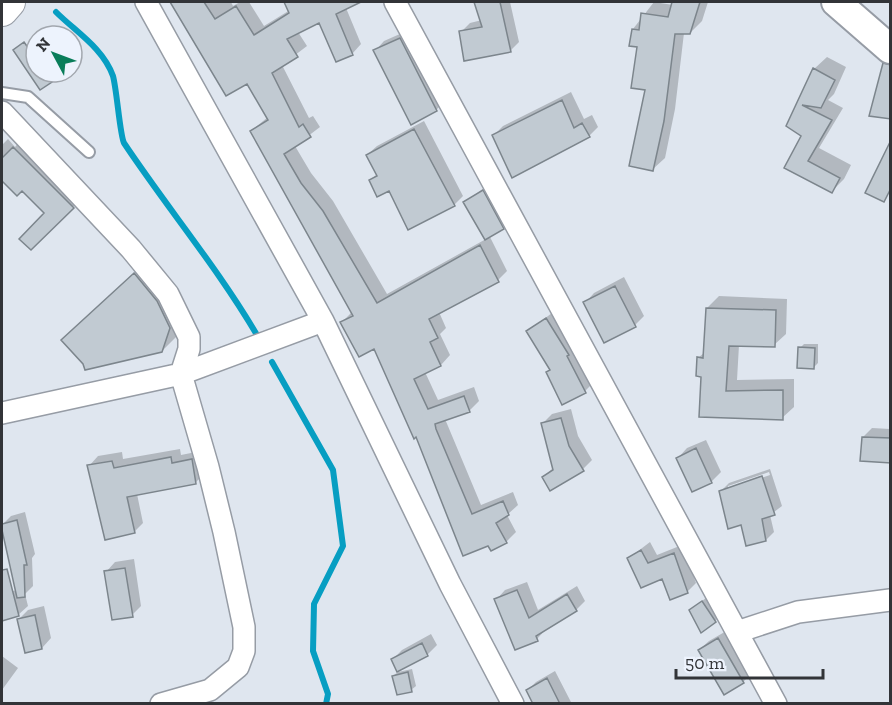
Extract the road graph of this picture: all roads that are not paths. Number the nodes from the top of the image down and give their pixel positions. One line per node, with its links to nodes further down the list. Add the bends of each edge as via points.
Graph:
1 (9, 2): 5 (main road)
2 (146, 2): 10 (street)
3 (395, 2): 14 (street)
4 (836, 2): 6 (street)
5 (2, 10)
6 (891, 49)
7 (2, 93): 9 (lane, via 28,97)
8 (2, 112): 11 (street, via 168,294 189,337)
9 (89, 152)
10 (323, 321): 11 (street); 17 (street, via 450,584)
11 (181, 374): 12 (street); 16 (street, via 224,532 244,627 244,651 238,667 210,690)
12 (2, 413)
13 (891, 600): 14 (street, via 798,612)
14 (737, 632): 15 (street)
15 (767, 700)
16 (161, 704)
17 (513, 704)

